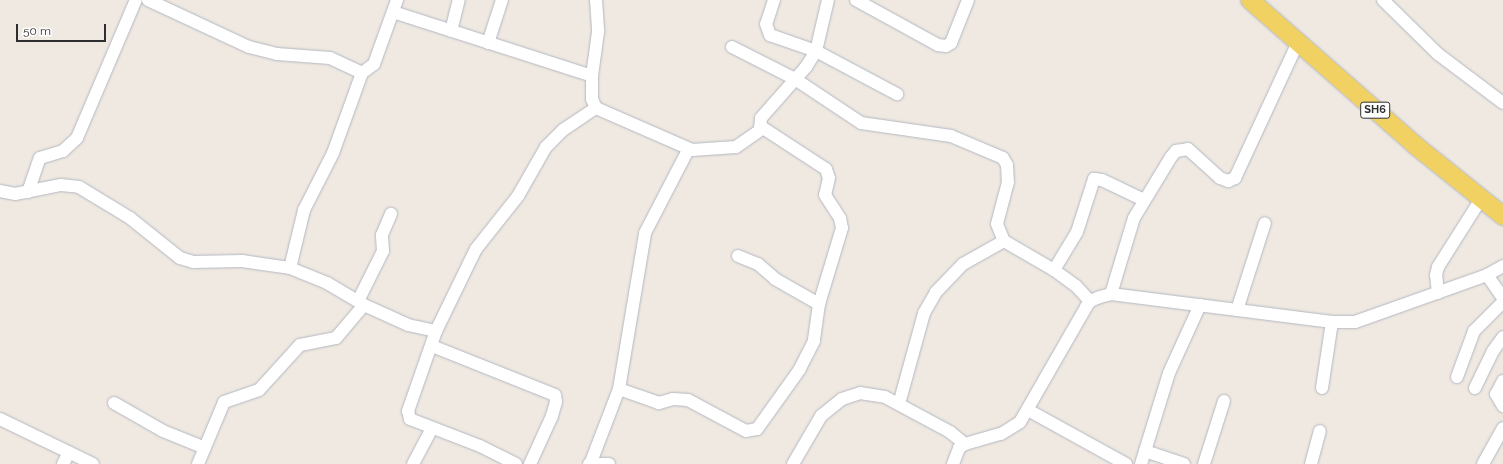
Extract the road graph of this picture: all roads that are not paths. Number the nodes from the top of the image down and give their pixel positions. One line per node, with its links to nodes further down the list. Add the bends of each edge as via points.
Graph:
1 (136, 0): 28 (street, via 77,138 63,151 40,158)
2 (148, 0): 19 (street, via 249,47 277,54 330,58)
3 (397, 0): 13 (street)
4 (459, 0): 14 (street)
5 (502, 0): 16 (street)
6 (596, 0): 20 (street, via 598,32)
7 (774, 0): 18 (street, via 766,24 770,35)
8 (828, 0): 18 (street)
9 (856, 0): 10 (street, via 938,45 946,46 951,43)
10 (968, 0)
11 (1250, 0): 15 (main road, SH6)
12 (1391, 2): 23 (street, via 1438,54)
13 (393, 12): 14 (street); 19 (street, via 374,64)
14 (451, 31): 16 (street)
15 (1298, 42): 29 (main road, SH6); 30 (street, via 1235,178 1220,178 1188,149 1182,149 1171,157)
16 (488, 43): 20 (street)
17 (732, 47): 21 (street)
18 (816, 51): 21 (street); 22 (street)
19 (362, 73): 37 (street, via 333,153 304,210)
20 (592, 76): 24 (street, via 592,100)
21 (795, 79): 25 (street, via 761,118); 34 (street, via 861,123 891,129 944,134 1003,158 1007,164 1008,182 997,224)
22 (897, 94)
23 (1503, 102)
24 (596, 108): 26 (street); 50 (street, via 563,130 546,146 515,201 476,248)
25 (760, 128): 26 (street, via 744,143 732,148); 46 (street, via 819,164 828,173 825,195 840,218 842,228)
26 (688, 150): 57 (street, via 645,234)
27 (0, 191): 28 (street, via 15,194)
28 (28, 192): 37 (street, via 61,185 84,189 130,218 174,255 187,261 260,262)
29 (1481, 199): 32 (main road, SH6); 40 (street, via 1438,267)
30 (1144, 200): 38 (street, via 1102,180 1094,180 1077,232); 41 (street, via 1128,235)
31 (391, 214): 45 (street, via 382,234 383,251)
32 (1503, 216)
33 (1264, 223): 48 (street)
34 (1004, 241): 38 (street); 60 (street, via 963,264 936,292 924,313)
35 (738, 256): 46 (street, via 758,264 775,279)
36 (1503, 266): 39 (street)
37 (290, 268): 45 (street, via 327,283)
38 (1054, 270): 43 (street, via 1076,286)
39 (1487, 275): 40 (street); 42 (street)
40 (1438, 293): 49 (street, via 1370,318)
41 (1111, 294): 43 (street); 47 (street)
42 (1503, 298)
43 (1090, 301): 62 (street)
44 (1503, 302): 53 (street, via 1474,331)
45 (361, 303): 50 (street, via 408,325); 69 (street, via 336,338 300,345 262,387 224,402)
46 (819, 304): 57 (street, via 814,341 806,357 754,431 746,431 688,400 673,399 659,403)
47 (1200, 305): 48 (street); 70 (street, via 1167,379)
48 (1237, 310): 49 (street)
49 (1332, 322): 55 (street)
50 (436, 331): 52 (street)
51 (1503, 337): 56 (street, via 1493,351)
52 (432, 346): 65 (street, via 408,415 412,421); 78 (street, via 555,394 556,402 552,416)
53 (1457, 377)
54 (1503, 382): 61 (street, via 1496,394)
55 (1322, 388)
56 (1475, 388)
57 (619, 389): 72 (street)
58 (1224, 401): 85 (street)
59 (114, 403): 69 (street, via 162,431)
60 (899, 404): 67 (street, via 950,432); 80 (street, via 868,393 852,394 842,399 819,419)
61 (1503, 406)
62 (1028, 410): 67 (street, via 1009,430); 82 (street)
63 (0, 419): 71 (street)
64 (1503, 428): 68 (street)
65 (432, 429): 76 (street); 77 (street, via 480,446)
66 (1320, 431): 86 (street)
67 (964, 444): 81 (street, via 959,448)
68 (1499, 444): 87 (street)
69 (205, 448): 75 (street)
70 (1145, 451): 83 (street); 84 (street)
71 (68, 452): 73 (street); 74 (street)
72 (590, 463): 79 (street)
73 (62, 464)
74 (92, 464)
75 (198, 464)
76 (413, 464)
77 (516, 464)
78 (530, 464)
79 (609, 464)
80 (794, 464)
81 (953, 464)
82 (1126, 464)
83 (1141, 464)
84 (1184, 464)
85 (1204, 464)
86 (1311, 464)
87 (1483, 464)

